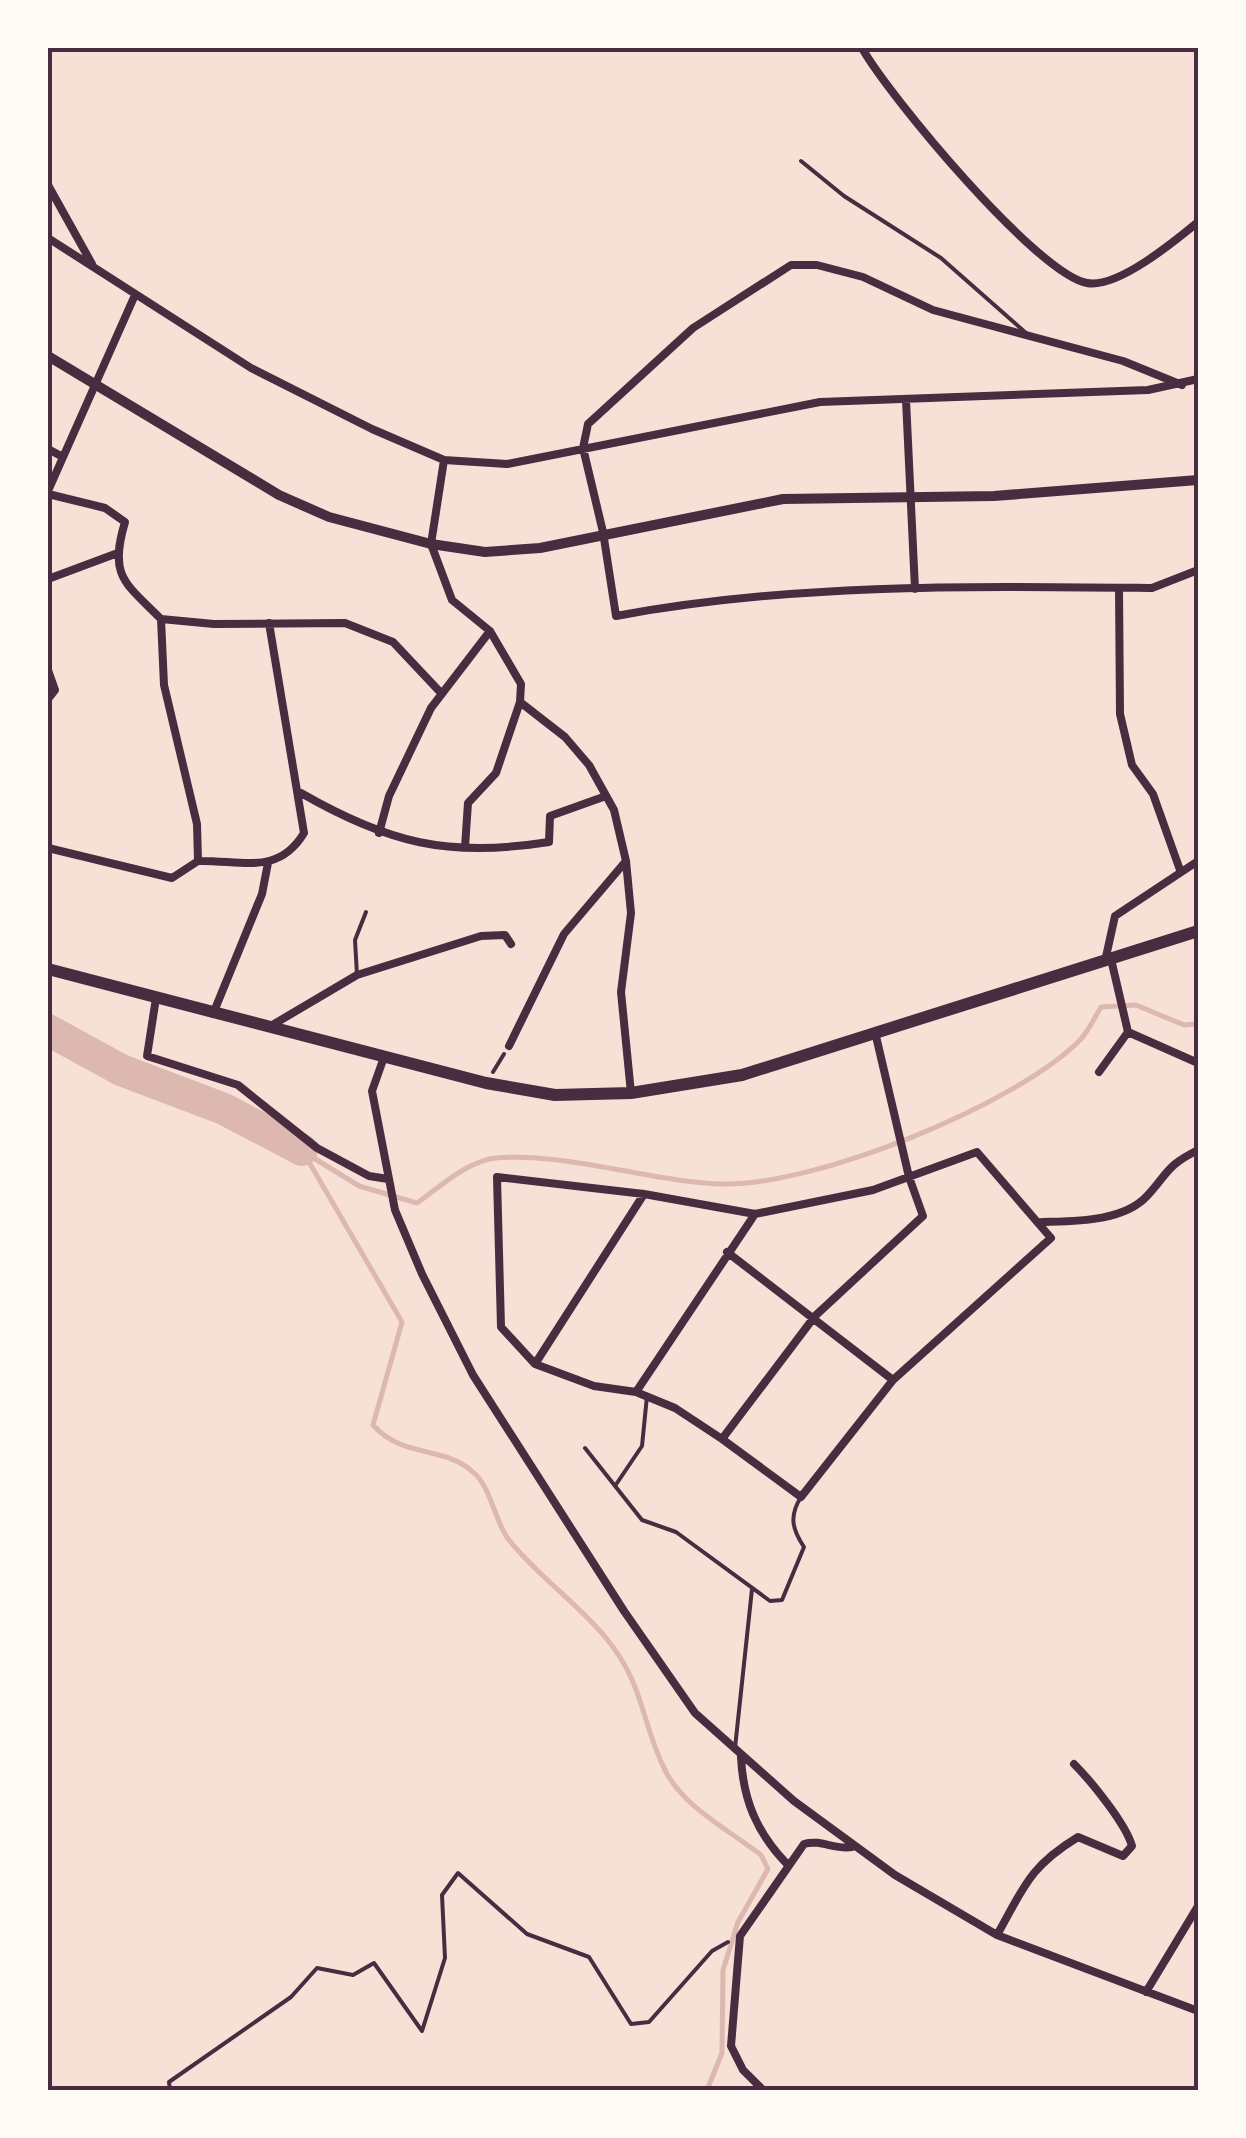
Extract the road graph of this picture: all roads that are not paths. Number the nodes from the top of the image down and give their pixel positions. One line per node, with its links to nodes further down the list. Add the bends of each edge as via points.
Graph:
1 (862, 48): 4 (street, via 961,177 1064,274 1104,283)
2 (800, 161): 8 (lane, via 941,258)
3 (48, 185): 6 (street)
4 (1198, 222)
5 (48, 238): 6 (street)
6 (92, 266): 7 (street)
7 (135, 296): 11 (street); 17 (street, via 251,368)
8 (1029, 336): 12 (street); 14 (street, via 933,310 863,276 791,265 694,328 588,424)
9 (48, 356): 11 (street)
10 (1198, 379): 12 (street)
11 (93, 384): 16 (street); 22 (street, via 280,495 329,517)
12 (1182, 385): 13 (street)
13 (906, 400): 14 (street, via 820,402); 20 (street)
14 (583, 448): 17 (street, via 507,464); 21 (street)
15 (48, 449): 16 (street)
16 (61, 456): 19 (street)
17 (444, 460): 22 (street)
18 (1198, 480): 20 (street)
19 (48, 492): 23 (street, via 104,508 124,522)
20 (909, 498): 21 (street, via 784,500); 27 (street)
21 (603, 532): 22 (street, via 540,548 485,552); 27 (street, via 616,616 786,592)
22 (431, 544): 30 (street, via 452,600)
23 (115, 554): 25 (street); 28 (street, via 124,582)
24 (1198, 570): 26 (street, via 1152,588)
25 (48, 579)
26 (1119, 588): 27 (street); 44 (street, via 1120,714 1132,766 1152,794)
27 (915, 589)
28 (161, 619): 29 (street); 40 (street, via 164,685 197,824)
29 (269, 624): 32 (street, via 345,623 377,635 393,642); 35 (street)
30 (490, 632): 32 (street); 34 (street, via 520,684)
31 (48, 670): 33 (street, via 55,690)
32 (441, 692): 37 (street, via 406,753)
33 (48, 699)
34 (520, 702): 36 (street, via 565,737); 38 (street, via 496,773 468,802)
35 (301, 794): 37 (street); 43 (street, via 304,833 292,853)
36 (606, 796): 38 (street, via 550,816 549,842); 42 (street)
37 (379, 834): 38 (street, via 436,848)
38 (465, 847)
39 (48, 848): 40 (street, via 172,878)
40 (198, 861): 43 (street)
41 (1198, 861): 44 (street)
42 (626, 862): 56 (street, via 564,934); 60 (street, via 631,913 622,992)
43 (268, 863): 52 (street)
44 (1180, 870): 48 (street, via 1115,916)
45 (366, 912): 50 (lane, via 355,940)
46 (1198, 932): 48 (main road)
47 (511, 944): 50 (street, via 504,936 480,936)
48 (1108, 960): 54 (main road); 55 (street)
49 (48, 969): 51 (main road)
50 (357, 974): 53 (street)
51 (156, 998): 52 (main road); 63 (street, via 147,1056 238,1085 317,1148)
52 (213, 1014): 53 (main road)
53 (270, 1027): 57 (main road)
54 (874, 1032): 60 (main road, via 742,1075); 62 (street)
55 (1128, 1032): 58 (street); 59 (street)
56 (509, 1046)
57 (383, 1060): 60 (main road, via 555,1095); 63 (street, via 372,1091)
58 (1198, 1063)
59 (1099, 1072)
60 (631, 1094)
61 (1198, 1150): 66 (street, via 1171,1164 1144,1200 1094,1220)
62 (909, 1178): 65 (street); 66 (street, via 976,1152); 68 (street, via 924,1216)
63 (388, 1179): 78 (street, via 395,1210 473,1375 695,1713)
64 (644, 1194): 65 (street); 69 (street); 69 (street, via 497,1177 501,1327)
65 (755, 1214): 67 (street)
66 (1042, 1222): 70 (street, via 1051,1238)
67 (726, 1252): 68 (street); 71 (street)
68 (815, 1316): 70 (street); 73 (street)
69 (535, 1364): 71 (street, via 594,1386)
70 (892, 1380): 76 (street)
71 (636, 1392): 72 (street)
72 (647, 1396): 73 (street); 75 (lane, via 642,1446)
73 (722, 1439): 76 (street)
74 (584, 1448): 75 (lane)
75 (615, 1486): 77 (lane, via 642,1520 676,1532)
76 (801, 1497): 77 (lane, via 793,1510 794,1532 804,1546 782,1600)
77 (752, 1589): 78 (lane)
78 (738, 1753): 80 (street); 81 (street, via 755,1822)
79 (1074, 1764): 83 (street, via 1130,1837 1129,1854 1078,1837 1053,1852 1033,1868)
80 (852, 1847): 81 (street, via 837,1850 814,1841); 83 (street)
81 (787, 1864): 86 (street, via 740,1936 731,2046 742,2070)
82 (1198, 1907): 84 (street)
83 (997, 1935): 84 (street)
84 (1146, 1992): 85 (street)
85 (1198, 2011)
86 (763, 2090)

